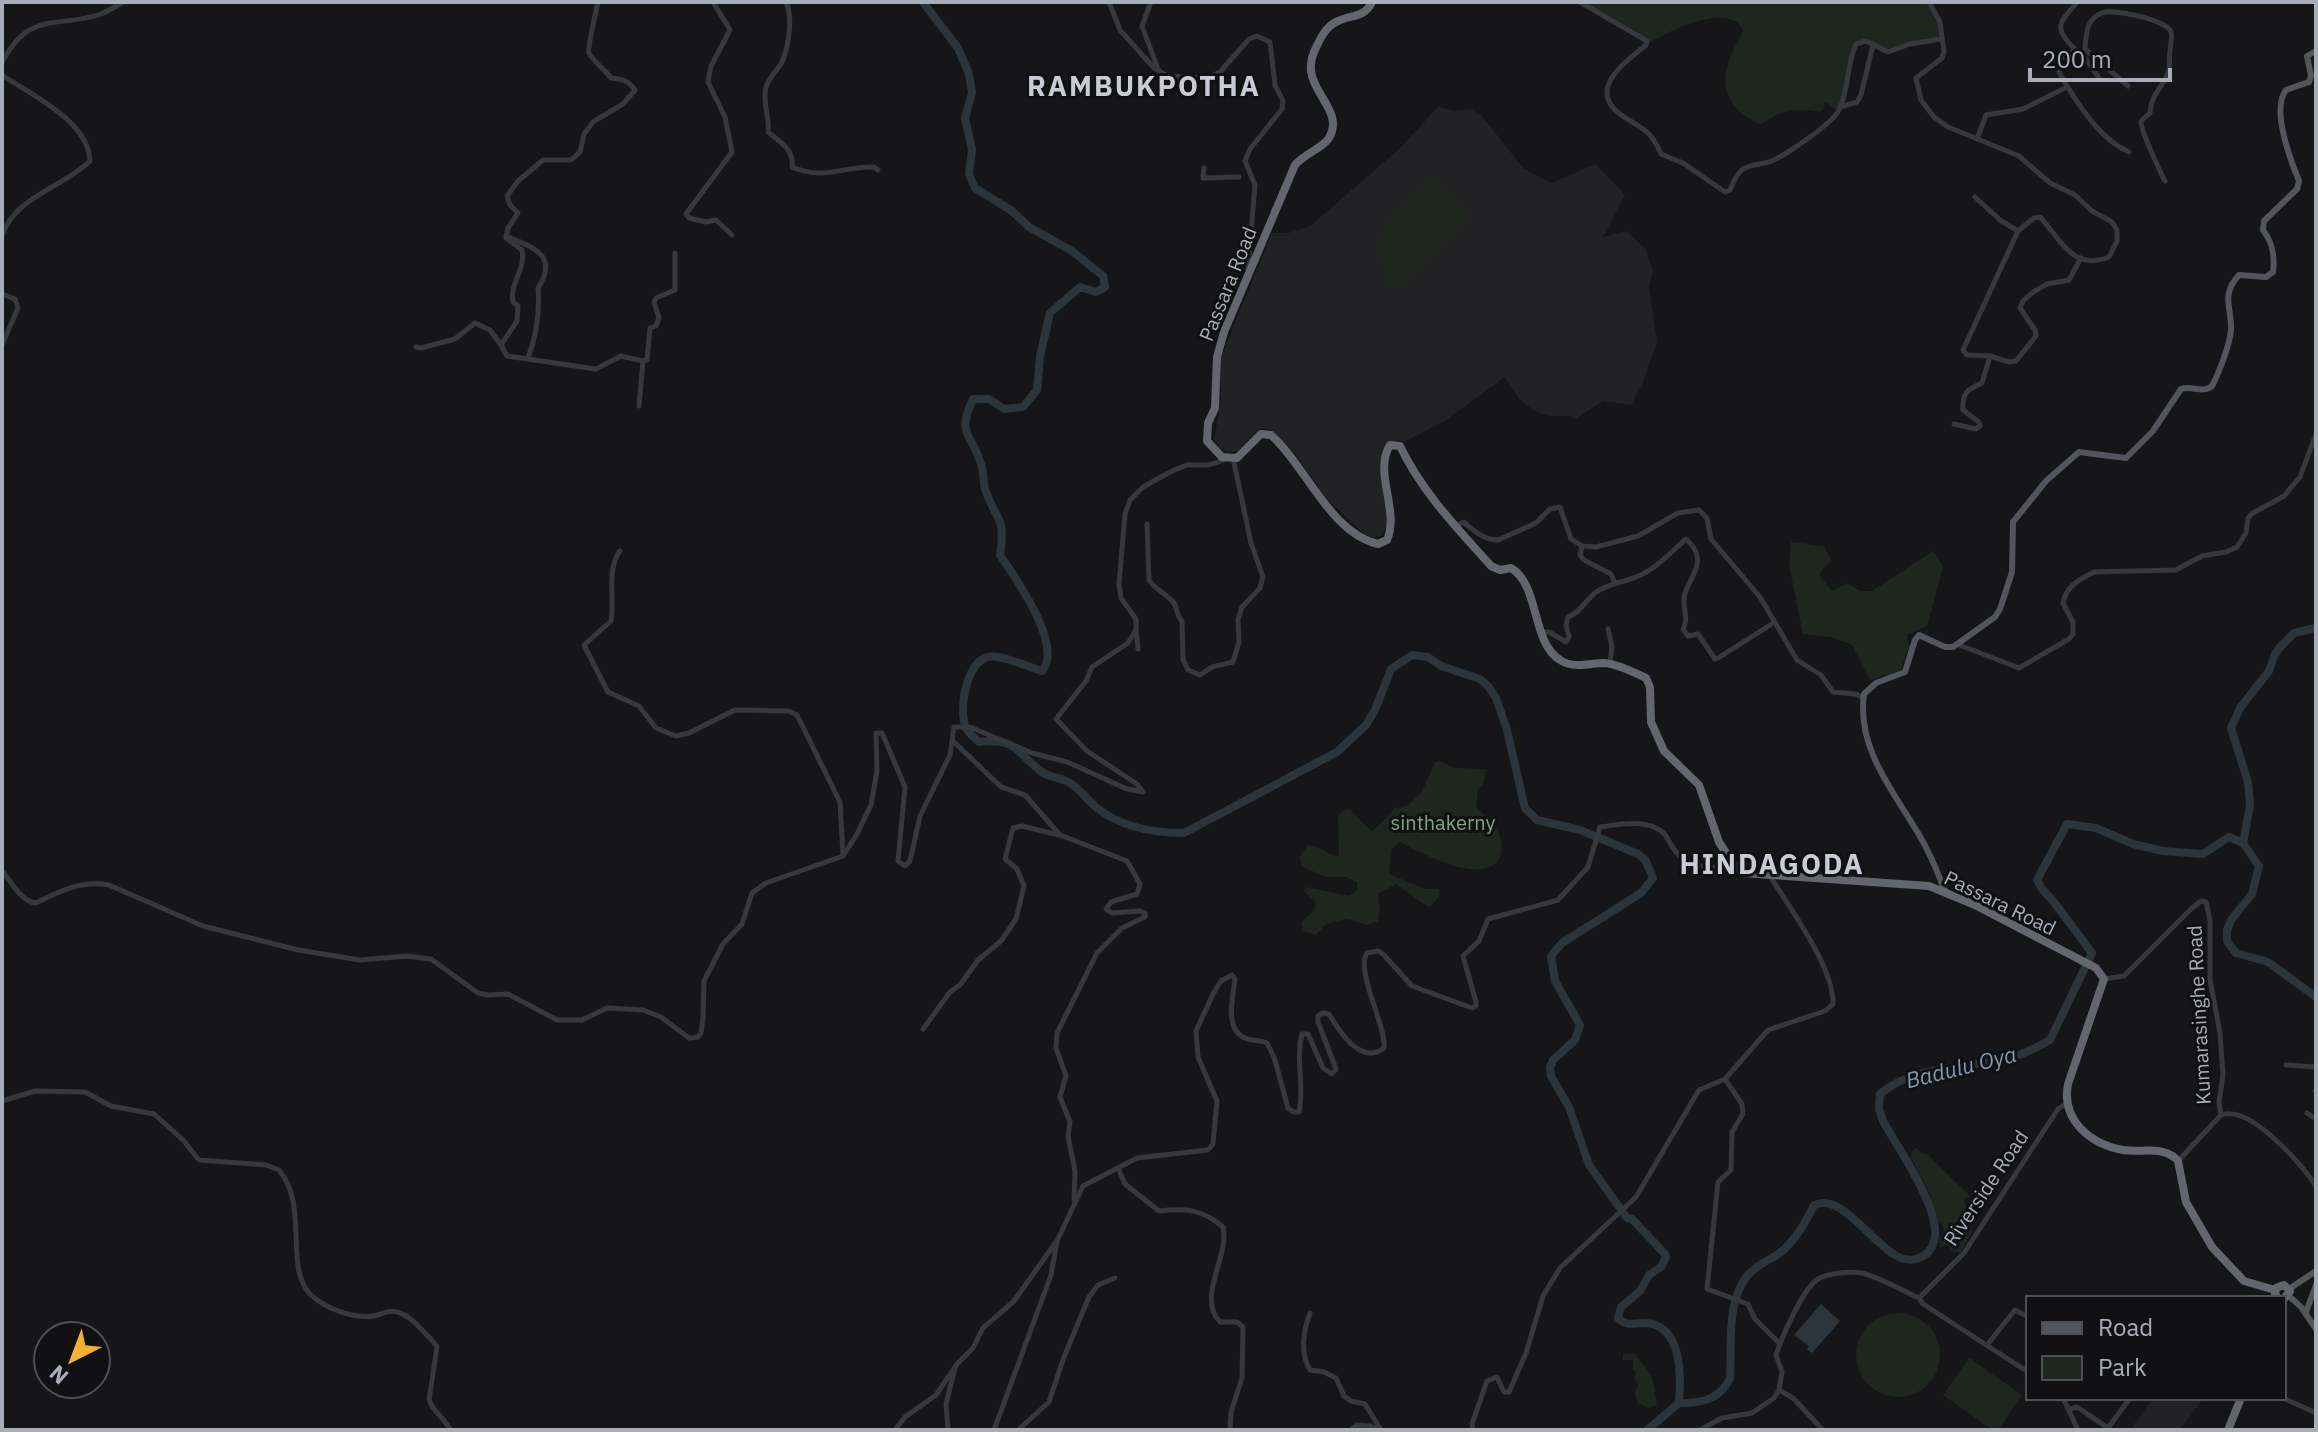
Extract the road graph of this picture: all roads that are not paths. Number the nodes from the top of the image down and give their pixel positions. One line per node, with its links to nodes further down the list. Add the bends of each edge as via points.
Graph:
1 (124, 2): 16 (street, via 101,14 31,29)
2 (598, 2): 33 (street, via 588,50 611,78 631,83 635,90 593,122 571,160 543,160 518,181 507,196 518,213)
3 (713, 2): 31 (street, via 730,30 708,82 725,117 732,152 686,214 716,220)
4 (786, 2): 26 (street, via 791,17 783,60 767,85 765,99 768,132 789,149 792,167 802,171 814,175 862,166)
5 (1109, 2): 17 (street, via 1120,30)
6 (1151, 2): 17 (street, via 1142,26)
7 (1372, 2): 36 (highway, Passara Road, via 1366,12 1332,24 1312,55 1310,75 1330,110 1331,134 1295,165)
8 (1580, 2): 22 (street, via 1647,41 1606,86 1617,112 1647,129 1661,154 1725,192 1744,169 1782,155)
9 (1929, 2): 11 (street, via 1940,22)
10 (2077, 2): 13 (street, via 2061,23)
11 (1941, 39): 12 (street, via 1888,52); 23 (street, via 1942,58 1916,78 1917,90 1934,117)
12 (1873, 45): 22 (street, via 1861,95 1857,102); 22 (street, via 1856,44)
13 (2075, 50): 15 (street); 21 (street, via 2054,63)
14 (2316, 51): 57 (main road, via 2307,56 2309,82 2286,90 2279,105 2299,181 2264,221 2273,272 2259,278 2239,275 2229,289 2231,331 2215,382 2209,389 2187,387 2178,392 2153,431 2126,458 2079,452 2046,481 2013,522 2012,572 2000,609)
15 (2085, 52): 19 (street); 20 (street); 28 (street, via 2088,26 2102,13 2115,11 2167,25 2169,69 2141,123)
16 (2, 63)
17 (1160, 72): 36 (street, via 1208,78 1249,39 1257,36 1270,42 1275,85 1283,101 1245,161 1255,185)
18 (2, 75): 32 (street, via 67,118 88,148 90,161 28,200)
19 (2099, 78)
20 (2128, 86)
21 (2067, 87): 23 (street, via 2023,109 1986,115); 24 (street, via 2107,139)
22 (1840, 107)
23 (1977, 139): 35 (street, via 2019,156 2050,183 2112,222 2117,241 2109,257)
24 (2129, 152)
25 (1204, 168): 27 (street, via 1203,178)
26 (878, 170)
27 (1239, 177)
28 (2165, 181)
29 (1975, 197): 30 (street)
30 (2018, 231): 35 (street, via 2040,217 2063,248); 41 (street, via 1963,350 1974,357)
31 (732, 235)
32 (2, 236)
33 (506, 236): 39 (street, via 522,250 524,262 511,296 518,306 517,321); 42 (street, via 535,247 546,265)
34 (675, 253): 43 (street, via 675,290 654,302 659,318 650,328)
35 (2081, 258): 41 (street, via 2069,280 2047,284 2023,301 2020,308 2036,336 2016,361)
36 (1247, 278): 47 (highway, Passara Road, via 1217,357 1215,408 1206,434 1213,449)
37 (2, 294): 38 (street, via 15,299 18,314)
38 (2, 345)
39 (501, 345): 40 (street, via 490,330 475,323 455,339); 42 (street, via 507,356)
40 (416, 347)
41 (1990, 356): 45 (street, via 1982,383 1962,396 1963,410 1980,426)
42 (528, 358): 43 (street, via 596,369 621,356)
43 (643, 361): 44 (street)
44 (639, 406)
45 (1954, 424)
46 (2316, 434): 57 (street, via 2300,477 2284,496 2248,518 2237,547 2176,570 2094,572 2083,578 2069,588 2063,603 2073,634 2023,667)
47 (1231, 459): 48 (street, via 1263,577 1242,607 1233,662 1200,675 1188,670 1182,621 1174,603 1149,580); 49 (highway, via 1261,434 1271,435 1336,517 1361,538 1378,544 1389,536 1391,525 1385,456 1390,445 1397,444); 55 (street, via 1172,471 1130,500 1119,584)
48 (1147, 524)
49 (1456, 527): 50 (street, via 1464,522 1493,540 1560,507 1571,539); 56 (highway, via 1491,566 1517,571)
50 (1582, 546): 52 (street, via 1584,560 1611,574); 53 (street, via 1633,537 1669,517 1699,510 1707,518 1711,539)
51 (620, 551): 63 (street, via 613,567 611,621 584,645 608,692 639,706 656,728 676,736 735,710 797,715 840,802)
52 (1615, 583): 53 (street, via 1648,571 1686,539 1696,552 1697,571 1684,594 1683,629 1688,636 1698,634 1715,659); 56 (street, via 1568,617 1566,642)
53 (1775, 622): 60 (street, via 1797,660 1821,675 1833,692)
54 (1608, 629): 59 (street)
55 (1136, 630): 58 (street); 61 (street, via 1128,643 1092,667 1056,719 1087,751 1143,790 1141,794 967,726 954,727)
56 (1541, 632): 59 (highway, via 1560,661)
57 (1957, 644): 60 (main road, via 1945,647 1919,635 1905,672 1876,683)
58 (1138, 649)
59 (1610, 664): 64 (highway, via 1648,681 1653,729 1669,758 1699,785 1713,828)
60 (1863, 698): 67 (main road, via 1875,762 1929,851)
61 (952, 740): 62 (street, via 1001,787 1025,795); 63 (street, via 905,866 898,861 904,779 882,733 876,733 871,805)
62 (1060, 835): 69 (street, via 1013,828 1005,859 1017,869 1024,886 1016,919); 81 (street, via 1127,861 1140,884 1137,894 1111,902 1106,909 1146,915 1122,928 1097,953 1057,1033 1056,1048 1066,1076 1060,1097 1070,1122)
63 (843, 856): 65 (street, via 752,893 742,924 708,968 701,1033 693,1039 643,1010 607,1008 582,1020 557,1020 508,994 478,993 431,959 360,960 298,950 203,926 95,882 30,902)
64 (1733, 864): 66 (highway, Passara Road, via 1748,875); 79 (street, via 1713,870 1685,860 1667,834 1652,826 1600,827 1585,872 1558,900 1488,919 1479,941 1463,956 1476,1002 1472,1008 1412,986 1383,954 1367,953 1363,961 1384,1048 1372,1053 1352,1045 1329,1014 1318,1016 1336,1069 1332,1074 1323,1068 1308,1034 1302,1034 1299,1112 1288,1108 1267,1043 1245,1039 1234,1027 1230,1014 1235,979 1227,976 1196,1031 1198,1057 1217,1101 1213,1144 1195,1153 1137,1158)
65 (2, 871)
66 (1770, 876): 67 (highway, Passara Road, via 1912,883); 72 (street, via 1820,961 1833,1004 1768,1030)
67 (1945, 891): 68 (highway, Passara Road, via 2096,968)
68 (2104, 979): 74 (highway, via 2069,1078); 76 (street, Kumarasinghe Road, via 2124,976 2191,909 2206,902 2223,1075)
69 (923, 1029)
70 (2286, 1065): 71 (street)
71 (2316, 1067)
72 (1725, 1079): 93 (street, via 1743,1114 1732,1132 1731,1170 1718,1182 1707,1289 1747,1303); 113 (street, via 1699,1090 1629,1205 1560,1268 1543,1296 1509,1392 1497,1377 1487,1381)
73 (2, 1101): 105 (street, via 35,1091 85,1092 111,1106 154,1114 199,1160 279,1170 297,1215 303,1285 337,1310 361,1316 395,1310 435,1344 429,1400)
74 (2067, 1103): 78 (highway, via 2074,1123 2101,1142 2123,1150 2163,1151); 88 (street, Riverside Road, via 1964,1253)
75 (2307, 1113): 77 (street)
76 (2221, 1115): 78 (street); 80 (street, via 2252,1119)
77 (2316, 1119)
78 (2178, 1161): 86 (highway, via 2186,1202 2212,1247 2244,1281)
79 (1118, 1168): 81 (street, via 1083,1186); 110 (street, via 1125,1184 1159,1211 1199,1211 1223,1227 1225,1246 1212,1290 1216,1318 1243,1327 1242,1378)
80 (2316, 1186)
81 (1074, 1201): 82 (street)
82 (1057, 1241): 95 (street, via 1014,1301 983,1328); 108 (street, via 1051,1275)
83 (2316, 1271): 86 (main road)
84 (1115, 1278): 109 (street, via 1098,1285 1089,1297 1049,1402)
85 (2316, 1285): 89 (main road)
86 (2283, 1294)
87 (2286, 1296): 89 (main road)
88 (1919, 1298): 93 (street, via 1863,1274 1823,1277 1808,1289); 94 (street)
89 (2306, 1312): 92 (main road)
90 (1310, 1313): 112 (street, via 1304,1335 1307,1366 1336,1378 1344,1396 1365,1404)
91 (2026, 1316): 94 (street, via 2015,1310)
92 (2316, 1329)
93 (1780, 1344): 97 (street)
94 (1987, 1345): 96 (street)
95 (957, 1364): 106 (street, via 936,1395); 107 (street, via 946,1404)
96 (2026, 1371)
97 (1779, 1390): 114 (street, via 1752,1413 1722,1418); 115 (street)
98 (2286, 1399): 103 (street)
99 (2064, 1400): 102 (street)
100 (2129, 1400): 104 (street)
101 (2240, 1400): 117 (highway)
102 (2070, 1409): 104 (street, via 2077,1407); 116 (street)
103 (2316, 1413)
104 (2110, 1429)
105 (450, 1430)
106 (895, 1430)
107 (948, 1430)
108 (994, 1430)
109 (1018, 1430)
110 (1230, 1430)
111 (1351, 1430): 112 (street, via 1357,1425)
112 (1380, 1430)
113 (1473, 1430)
114 (1700, 1430)
115 (1823, 1430)
116 (2078, 1430)
117 (2228, 1430)

